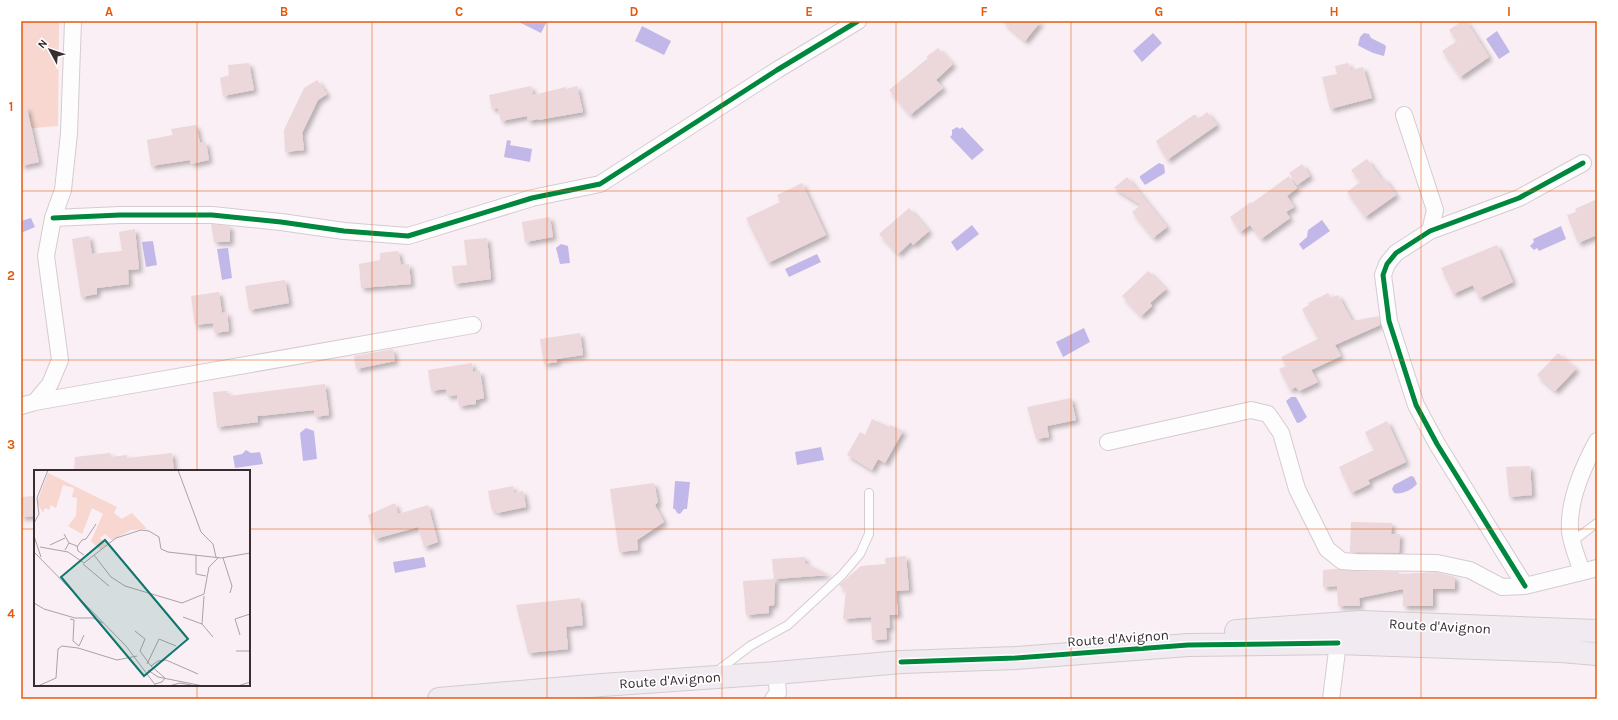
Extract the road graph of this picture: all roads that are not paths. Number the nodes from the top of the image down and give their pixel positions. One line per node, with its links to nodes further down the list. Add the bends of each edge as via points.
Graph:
1 (73, 21): 5 (street, via 69,133 63,190)
2 (858, 21): 5 (street, via 600,184 532,198 408,236 212,215)
3 (1404, 115): 6 (street, via 1435,210)
4 (1583, 163): 6 (street, via 1519,198)
5 (53, 218): 8 (street, via 46,256 60,360 50,384)
6 (1430, 231): 15 (street, via 1396,254 1387,264 1383,275 1389,321 1421,417)
7 (473, 325): 8 (street)
8 (28, 404)
9 (1597, 441): 13 (street, via 1587,460 1572,503)
10 (1108, 442): 15 (street, via 1251,410 1268,414 1281,433 1300,496 1327,549 1342,561 1437,563 1470,570 1502,587)
11 (869, 493): 22 (lane, via 869,534 860,554 842,575 788,625 750,646)
12 (1597, 523): 13 (lane)
13 (1572, 540): 14 (street)
14 (1589, 570): 15 (street)
15 (1524, 586)
16 (1361, 622): 17 (main road, Route d'Avignon); 18 (street); 20 (main road, Route d'Avignon, via 1015,648)
17 (1593, 630)
18 (1338, 644): 19 (main road, Route d'Avignon); 20 (main road, Route d'Avignon, via 1188,646 1015,658); 25 (street)
19 (1597, 654)
20 (901, 662): 21 (main road, Route d'Avignon)
21 (776, 673): 22 (main road, Route d'Avignon); 24 (street, via 778,693)
22 (709, 678): 23 (main road, Route d'Avignon)
23 (439, 699)
24 (773, 699)
25 (1331, 699)

